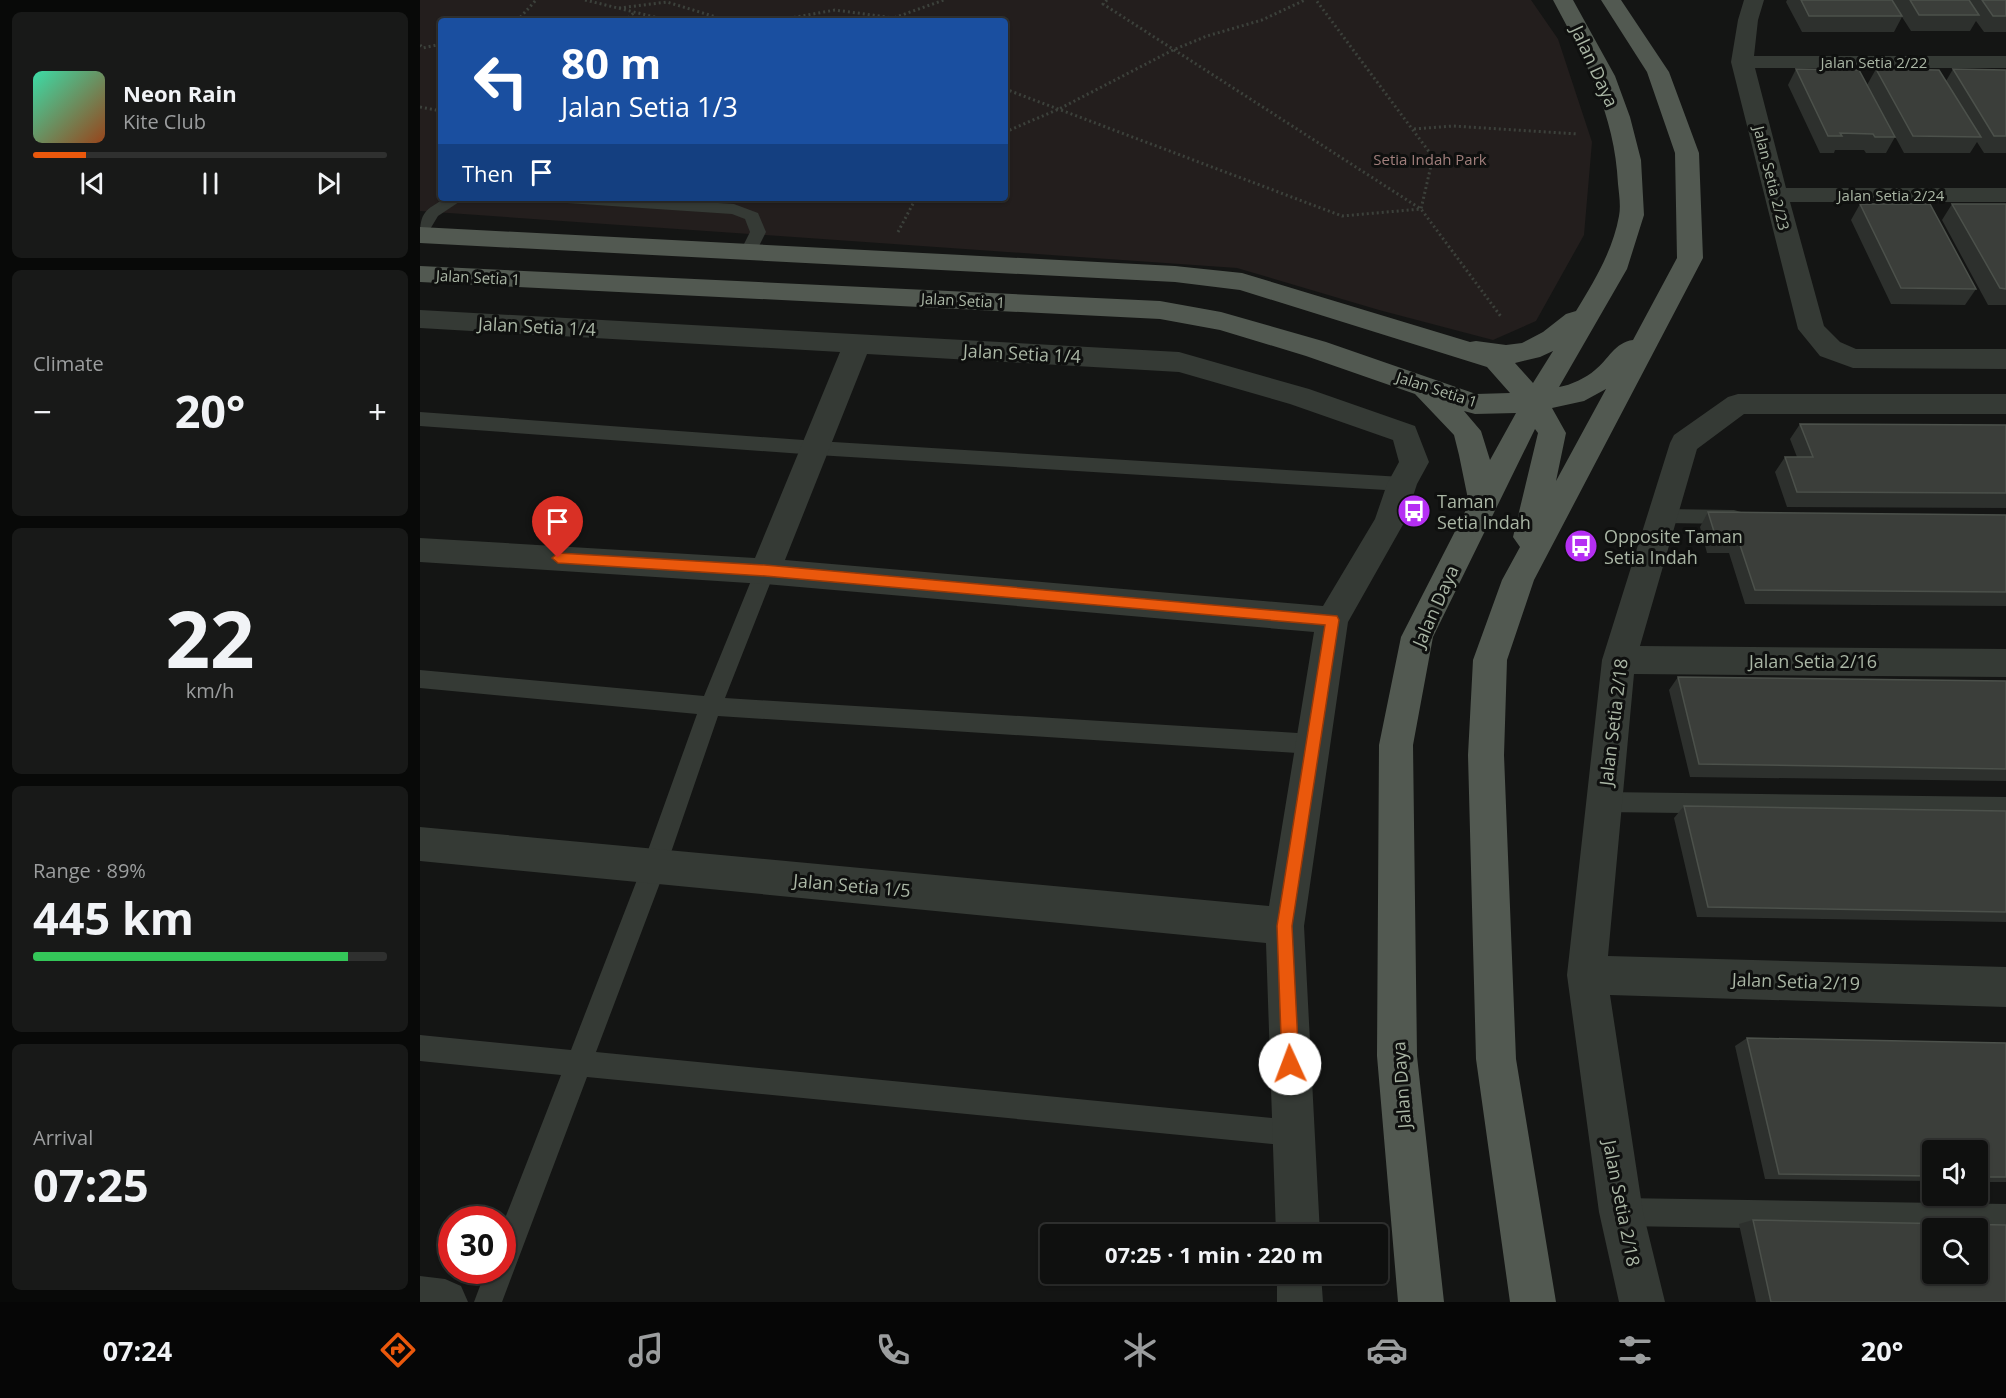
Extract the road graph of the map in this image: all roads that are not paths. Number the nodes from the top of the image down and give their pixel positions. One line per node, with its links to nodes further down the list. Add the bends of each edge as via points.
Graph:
1 (1563, 0): 13 (main road, Jalan Daya, via 1604,76 1629,160 1632,215 1614,268)
2 (1611, 0): 15 (main road, via 1658,72 1687,153 1690,258)
3 (1754, 0): 4 (street, Jalan Setia 2/23)
4 (1742, 62): 5 (street, Jalan Setia 2/22); 6 (street, Jalan Setia 2/23)
5 (2006, 62)
6 (1776, 195): 7 (street, Jalan Setia 2/24); 18 (street, Jalan Setia 2/23, via 1811,329 1830,349 1853,358)
7 (2006, 195)
8 (452, 201): 10 (lane, via 432,213)
9 (613, 201): 11 (lane, via 734,209 752,216 758,232)
10 (420, 233): 11 (main road)
11 (748, 252): 16 (main road, via 1175,274 1242,282)
12 (420, 274): 19 (main road, Jalan Setia 1, via 1160,310 1221,321)
13 (1593, 305): 16 (main road, via 1550,342 1527,352 1494,355); 20 (main road, Jalan Daya)
14 (420, 319): 17 (street, Jalan Setia 1/4)
15 (1657, 322): 20 (main road, Jalan Setia 1, via 1605,378 1574,394); 30 (main road)
16 (1441, 342): 20 (main road, via 1497,360)
17 (857, 344): 23 (street); 24 (street, Jalan Setia 1/4, via 1179,362 1299,396 1405,433 1414,462)
18 (2006, 359)
19 (1418, 383): 20 (main road, Jalan Setia 1, via 1475,404); 25 (main road, via 1467,431)
20 (1534, 402): 25 (main road, Jalan Daya); 30 (main road, via 1552,433)
21 (2006, 404): 26 (street, Jalan Setia 2/18, via 1738,404 1684,443)
22 (420, 419): 23 (lane)
23 (817, 448): 24 (lane); 29 (street)
24 (1402, 484): 31 (street, Jalan Setia 1/4, via 1390,521)
25 (1484, 504): 57 (main road, Jalan Daya, via 1417,637 1396,745 1397,1056)
26 (1662, 516): 27 (lane); 32 (street, Jalan Setia 2/18)
27 (1757, 517)
28 (420, 550): 29 (street)
29 (765, 571): 31 (street); 35 (lane)
30 (1518, 580): 58 (main road, via 1490,660 1486,755 1496,1059)
31 (1332, 620): 36 (street)
32 (1619, 660): 33 (street, Jalan Setia 2/16); 37 (street, Jalan Setia 2/18)
33 (2006, 663)
34 (420, 679): 35 (lane)
35 (711, 706): 36 (lane); 40 (lane)
36 (1313, 744): 41 (street)
37 (1604, 802): 38 (lane); 42 (street, Jalan Setia 2/18)
38 (2006, 807)
39 (420, 844): 40 (street, Jalan Setia 1/5)
40 (654, 867): 41 (street, Jalan Setia 1/5); 45 (lane)
41 (1284, 926): 46 (street)
42 (1587, 975): 43 (street, Jalan Setia 2/19); 47 (street, Jalan Setia 2/18)
43 (2006, 987)
44 (420, 1048): 45 (lane)
45 (577, 1064): 46 (lane); 50 (lane)
46 (1293, 1133): 49 (street)
47 (1621, 1212): 48 (lane); 59 (street, Jalan Setia 2/18)
48 (2006, 1218)
49 (1298, 1224)
50 (516, 1227)
51 (495, 1284): 55 (lane)
52 (1299, 1284): 56 (street)
53 (420, 1299): 54 (street)
54 (445, 1302)
55 (488, 1302)
56 (1300, 1302)
57 (1421, 1302)
58 (1533, 1302)
59 (1642, 1302)

